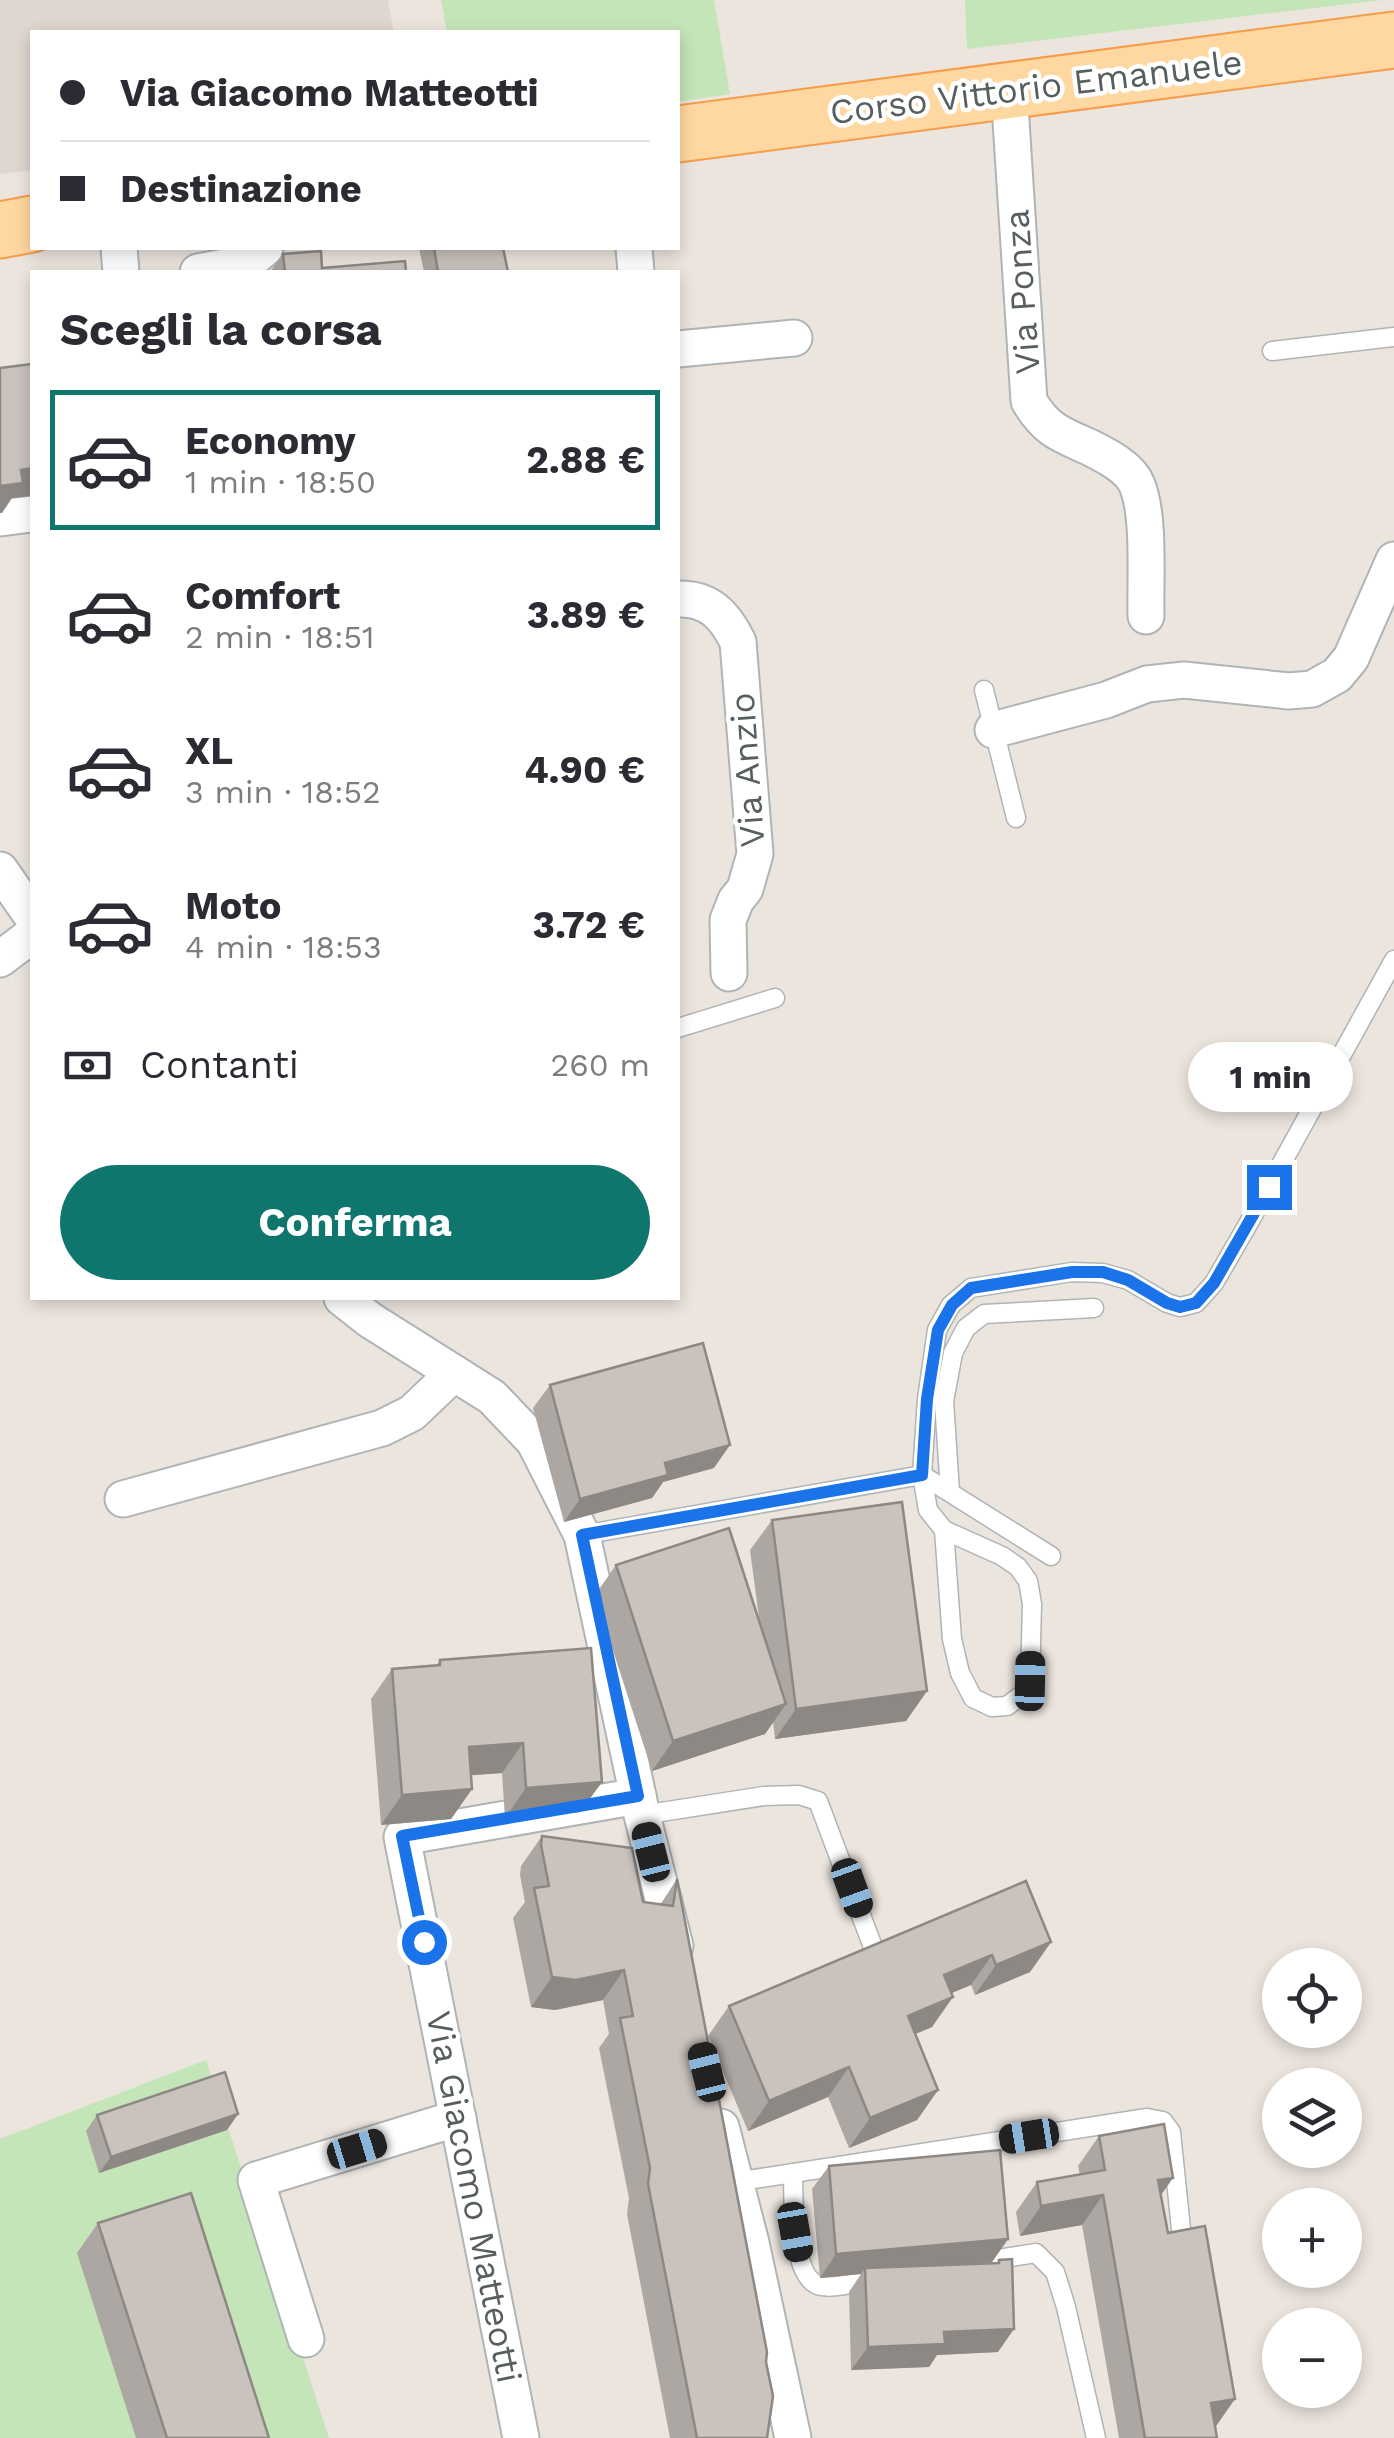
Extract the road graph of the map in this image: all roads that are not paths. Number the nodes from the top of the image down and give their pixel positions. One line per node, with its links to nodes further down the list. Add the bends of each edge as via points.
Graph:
1 (1394, 40): 2 (main road, Corso Vittorio Emanuele)
2 (1010, 90): 3 (main road, Corso Vittorio Emanuele); 16 (street, Via Ponza, via 1029,402 1040,420 1114,460 1136,482)
3 (680, 134)
4 (30, 224): 5 (main road)
5 (0, 230)
6 (263, 250): 7 (street, via 247,263)
7 (209, 270)
8 (1394, 337): 11 (lane)
9 (794, 338): 10 (street)
10 (680, 349)
11 (1272, 352)
12 (30, 514): 13 (street)
13 (0, 518)
14 (1394, 560): 18 (street, via 1350,658 1337,675 1312,688 1148,684)
15 (680, 599): 25 (street, Via Anzio, via 718,610 738,642 755,854 728,920)
16 (1146, 616)
17 (984, 690): 18 (lane)
18 (993, 730): 19 (lane)
19 (1016, 818)
20 (0, 870): 21 (street)
21 (30, 913)
22 (30, 936): 23 (street)
23 (0, 959)
24 (1394, 960): 31 (lane, via 1251,1219 1196,1303 1180,1307 1116,1276 1072,1272 971,1288 952,1305 938,1330)
25 (730, 973)
26 (775, 998): 27 (lane)
27 (680, 1027)
28 (345, 1300): 30 (street)
29 (1094, 1308): 32 (lane, via 984,1314 966,1328 953,1353 944,1401)
30 (454, 1373): 33 (street, via 412,1413 382,1428); 35 (street, via 492,1397 534,1441)
31 (922, 1475): 32 (lane); 34 (lane, via 928,1510); 35 (lane)
32 (950, 1492): 36 (lane)
33 (123, 1499)
34 (944, 1530): 34 (lane, via 960,1673 973,1698 992,1708 1006,1706 1030,1681 1028,1581 1002,1556)
35 (582, 1535): 37 (street)
36 (1051, 1556)
37 (640, 1805): 38 (lane, via 799,1795 818,1801); 39 (street); 41 (street, Via Giacomo Matteotti, via 402,1836)
38 (876, 1956)
39 (681, 1970)
40 (716, 2105): 43 (street)
41 (458, 2118): 47 (street, via 256,2180); 48 (street, Via Giacomo Matteotti)
42 (792, 2174): 43 (lane); 44 (lane, via 1147,2118 1171,2132); 46 (lane, via 795,2232 807,2278 820,2286)
43 (736, 2182): 49 (street)
44 (1182, 2239)
45 (946, 2267): 50 (lane, via 1036,2253 1056,2272)
46 (891, 2276)
47 (306, 2340)
48 (522, 2438)
49 (793, 2438)
50 (1096, 2438)

